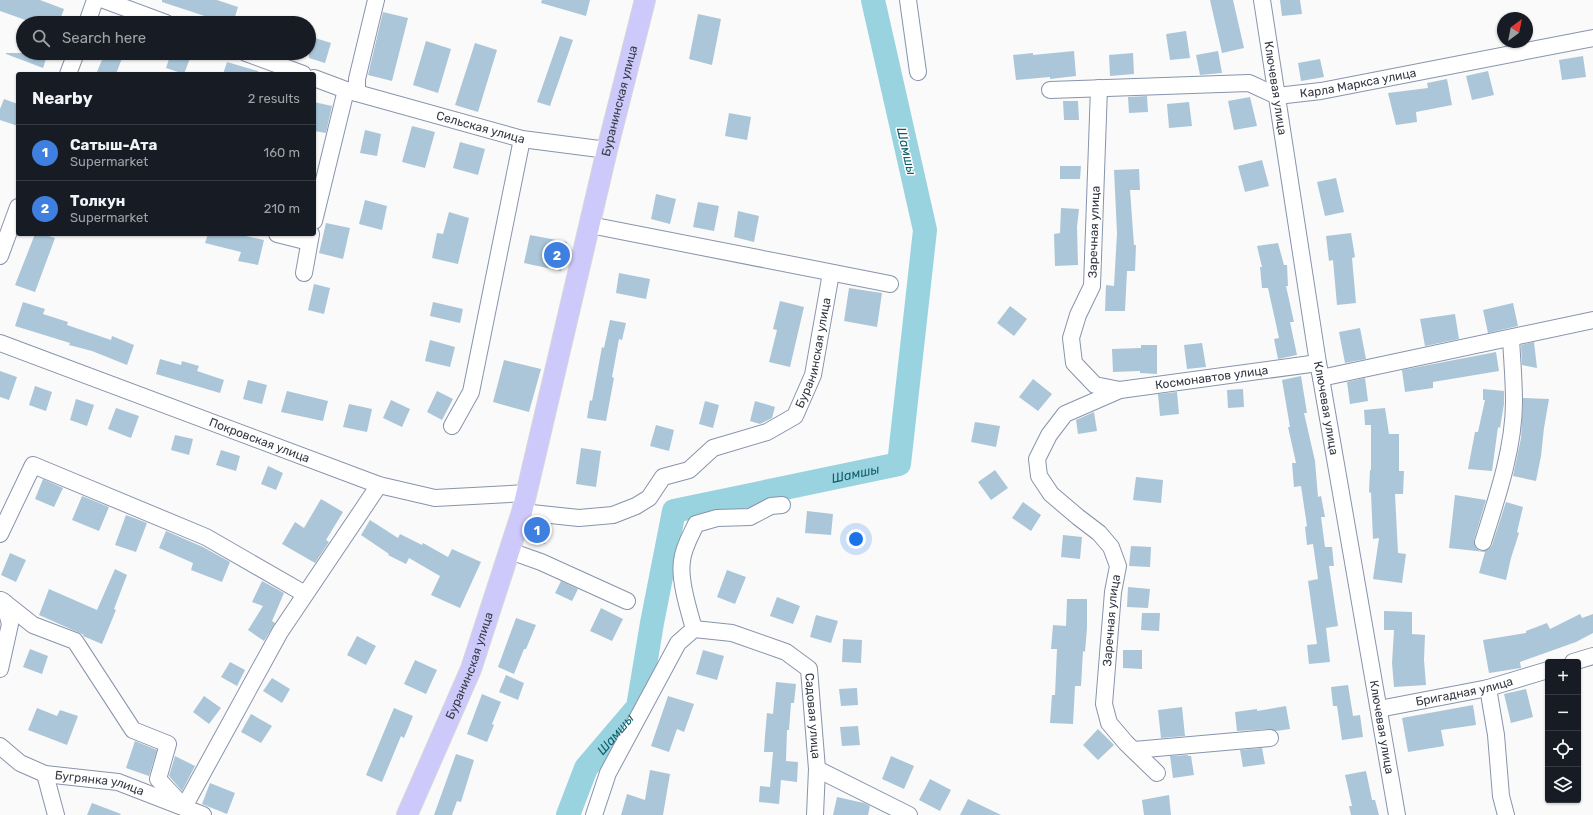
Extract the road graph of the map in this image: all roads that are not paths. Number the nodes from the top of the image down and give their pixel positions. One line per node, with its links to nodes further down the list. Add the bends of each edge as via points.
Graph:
1 (95, 0): 7 (street)
2 (104, 0): 8 (street)
3 (376, 0): 18 (street)
4 (645, 0): 21 (main road, Буранинская улица)
5 (908, 0): 14 (street)
6 (1262, 0): 19 (street, Ключевая улица)
7 (89, 16)
8 (147, 16)
9 (1593, 38): 19 (street, Карла Маркса улица, via 1321,91)
10 (73, 60): 12 (street)
11 (265, 60): 13 (street)
12 (69, 72)
13 (298, 72)
14 (918, 72)
15 (316, 79): 18 (street, Сельская улица)
16 (1099, 88): 17 (street); 19 (street, via 1249,83); 35 (street, Заречная улица, via 1092,286 1070,338 1074,363 1095,385)
17 (1050, 90)
18 (352, 92): 20 (street, Сельская улица); 23 (street)
19 (1277, 96): 34 (street, Ключевая улица)
20 (522, 139): 21 (street, Сельская улица); 36 (street, via 471,392)
21 (607, 150): 24 (main road, Буранинская улица)
22 (16, 213): 27 (street)
23 (316, 214)
24 (590, 225): 29 (street); 38 (main road, Буранинская улица)
25 (294, 236): 26 (street)
26 (310, 238): 28 (street)
27 (0, 256)
28 (304, 273)
29 (831, 273): 30 (street); 40 (street, Буранинская улица, via 812,375 795,416 767,432 714,448 689,470 663,477 649,498 613,515 579,518)
30 (890, 284)
31 (1593, 320): 32 (street, Космонавтов улица)
32 (1511, 338): 34 (street, Космонавтов улица); 42 (street, via 1514,403 1509,452)
33 (0, 343): 37 (street, Покровская улица)
34 (1320, 370): 35 (street, Космонавтов улица); 53 (street, Ключевая улица)
35 (1114, 393): 56 (street, Заречная улица, via 1066,414 1049,435 1037,459 1039,476 1052,494 1111,547 1118,566 1104,704 1109,723)
36 (452, 426)
37 (379, 485): 38 (street, Покровская улица, via 434,498); 44 (street)
38 (527, 493): 40 (main road, Буранинская улица)
39 (782, 505): 47 (street, via 771,506 750,517 717,518 696,524 682,561 683,581)
40 (522, 512): 43 (main road, Буранинская улица)
41 (0, 534): 44 (street, via 33,465 206,537)
42 (1483, 542)
43 (510, 551): 46 (street, via 541,562); 62 (main road, Буранинская улица, via 471,669)
44 (305, 594): 60 (street, via 280,632)
45 (2, 601): 50 (street, via 10,624); 60 (street, via 33,625 75,641 133,730 168,744 158,778)
46 (627, 601)
47 (694, 629): 57 (street, Садовая улица, via 732,632 786,652 809,669); 63 (street, via 678,643 626,738 608,773)
48 (1593, 656): 49 (street)
49 (1581, 660)
50 (0, 670)
51 (1545, 671): 52 (street, Бригадная улица)
52 (1488, 688): 53 (street, Бригадная улица); 67 (street, via 1496,735 1501,796)
53 (1379, 709): 66 (street, Ключевая улица)
54 (1270, 738): 56 (street)
55 (0, 746): 59 (street, Бугрянка улица, via 20,763)
56 (1134, 750): 58 (street, Заречная улица)
57 (817, 769): 64 (street, Садовая улица); 65 (street)
58 (1157, 773)
59 (45, 774): 60 (street, Бугрянка улица, via 118,782); 61 (street)
60 (192, 812)
61 (56, 815)
62 (407, 815)
63 (594, 815)
64 (815, 815)
65 (909, 815)
66 (1397, 815)
67 (1506, 815)

